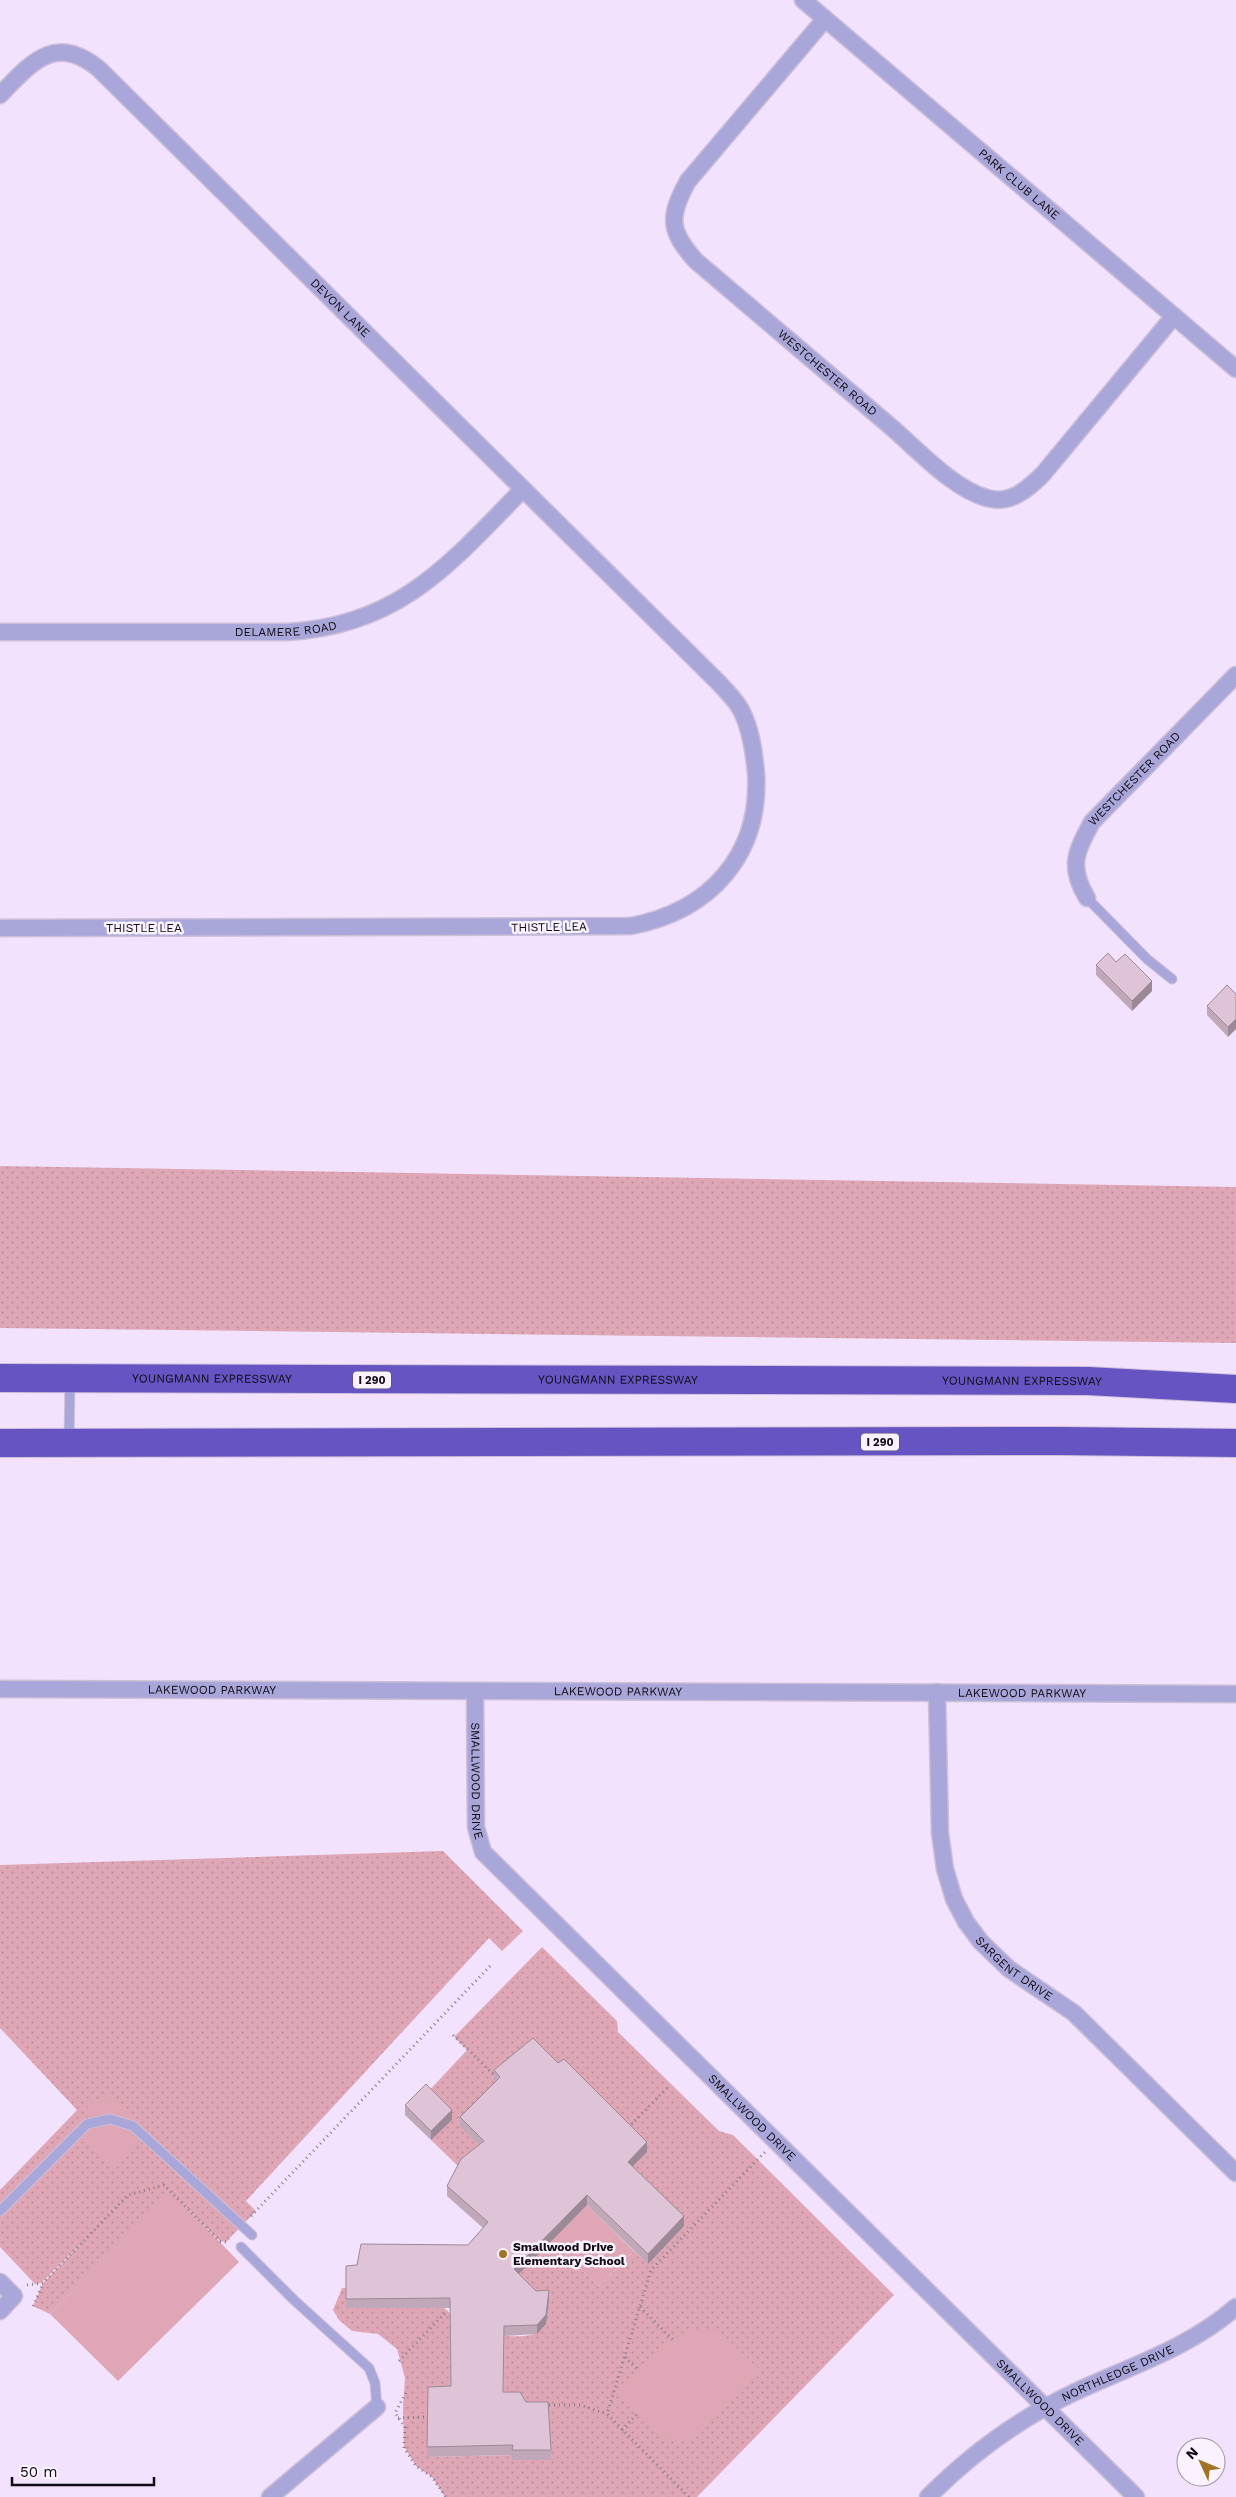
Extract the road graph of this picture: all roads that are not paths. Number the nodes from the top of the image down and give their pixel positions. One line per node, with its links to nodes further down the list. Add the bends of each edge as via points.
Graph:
1 (803, 0): 2 (street, PARK CLUB LANE)
2 (825, 19): 4 (street, PARK CLUB LANE); 4 (street, WESTCHESTER ROAD, via 688,181 674,214 675,231 680,244 696,261 852,394 972,493 989,499 1017,496 1043,474)
3 (0, 95): 6 (street, DEVON LANE, via 26,68 45,55 58,51 72,53 99,69)
4 (1174, 316): 5 (street, PARK CLUB LANE)
5 (1236, 369)
6 (523, 489): 7 (street, DEVON LANE); 8 (street, DELAMERE ROAD, via 454,559 416,591 384,609 341,625 286,632)
7 (614, 579): 11 (street, THISTLE LEA, via 740,708 748,725 755,759 757,788 754,813 735,862 720,881 678,912 631,926)
8 (0, 632)
9 (1236, 675): 10 (street, WESTCHESTER ROAD, via 1092,822 1076,851 1078,883)
10 (1087, 898): 12 (lane)
11 (0, 928)
12 (1172, 980)
13 (0, 1378): 14 (highway, YOUNGMANN EXPRESSWAY / I 290)
14 (70, 1378): 15 (highway, YOUNGMANN EXPRESSWAY / I 290, via 1088,1381); 16 (lane)
15 (1236, 1389)
16 (69, 1443): 17 (highway, I 290); 18 (highway, I 290, via 1061,1441)
17 (0, 1444)
18 (1236, 1444)
19 (0, 1689): 20 (street, LAKEWOOD PARKWAY)
20 (475, 1691): 21 (street, LAKEWOOD PARKWAY); 31 (street, SMALLWOOD DRIVE, via 476,1827 483,1852)
21 (937, 1692): 22 (street, LAKEWOOD PARKWAY); 23 (street, SARGENT DRIVE, via 940,1833 945,1869 954,1899 966,1922 1009,1969 1074,2013)
22 (1236, 1694)
23 (1236, 2173)
24 (0, 2211): 25 (lane, via 86,2124 110,2119 133,2126)
25 (252, 2235)
26 (241, 2247): 30 (lane, via 369,2368 376,2383)
27 (3, 2285): 29 (street, via 14,2296)
28 (1236, 2308): 31 (street, NORTHLEDGE DRIVE, via 1162,2356)
29 (0, 2311)
30 (377, 2407): 32 (street)
31 (1046, 2407): 33 (street, NORTHLEDGE DRIVE, via 980,2449); 34 (street, SMALLWOOD DRIVE)
32 (270, 2497)
33 (928, 2497)
34 (1136, 2497)

